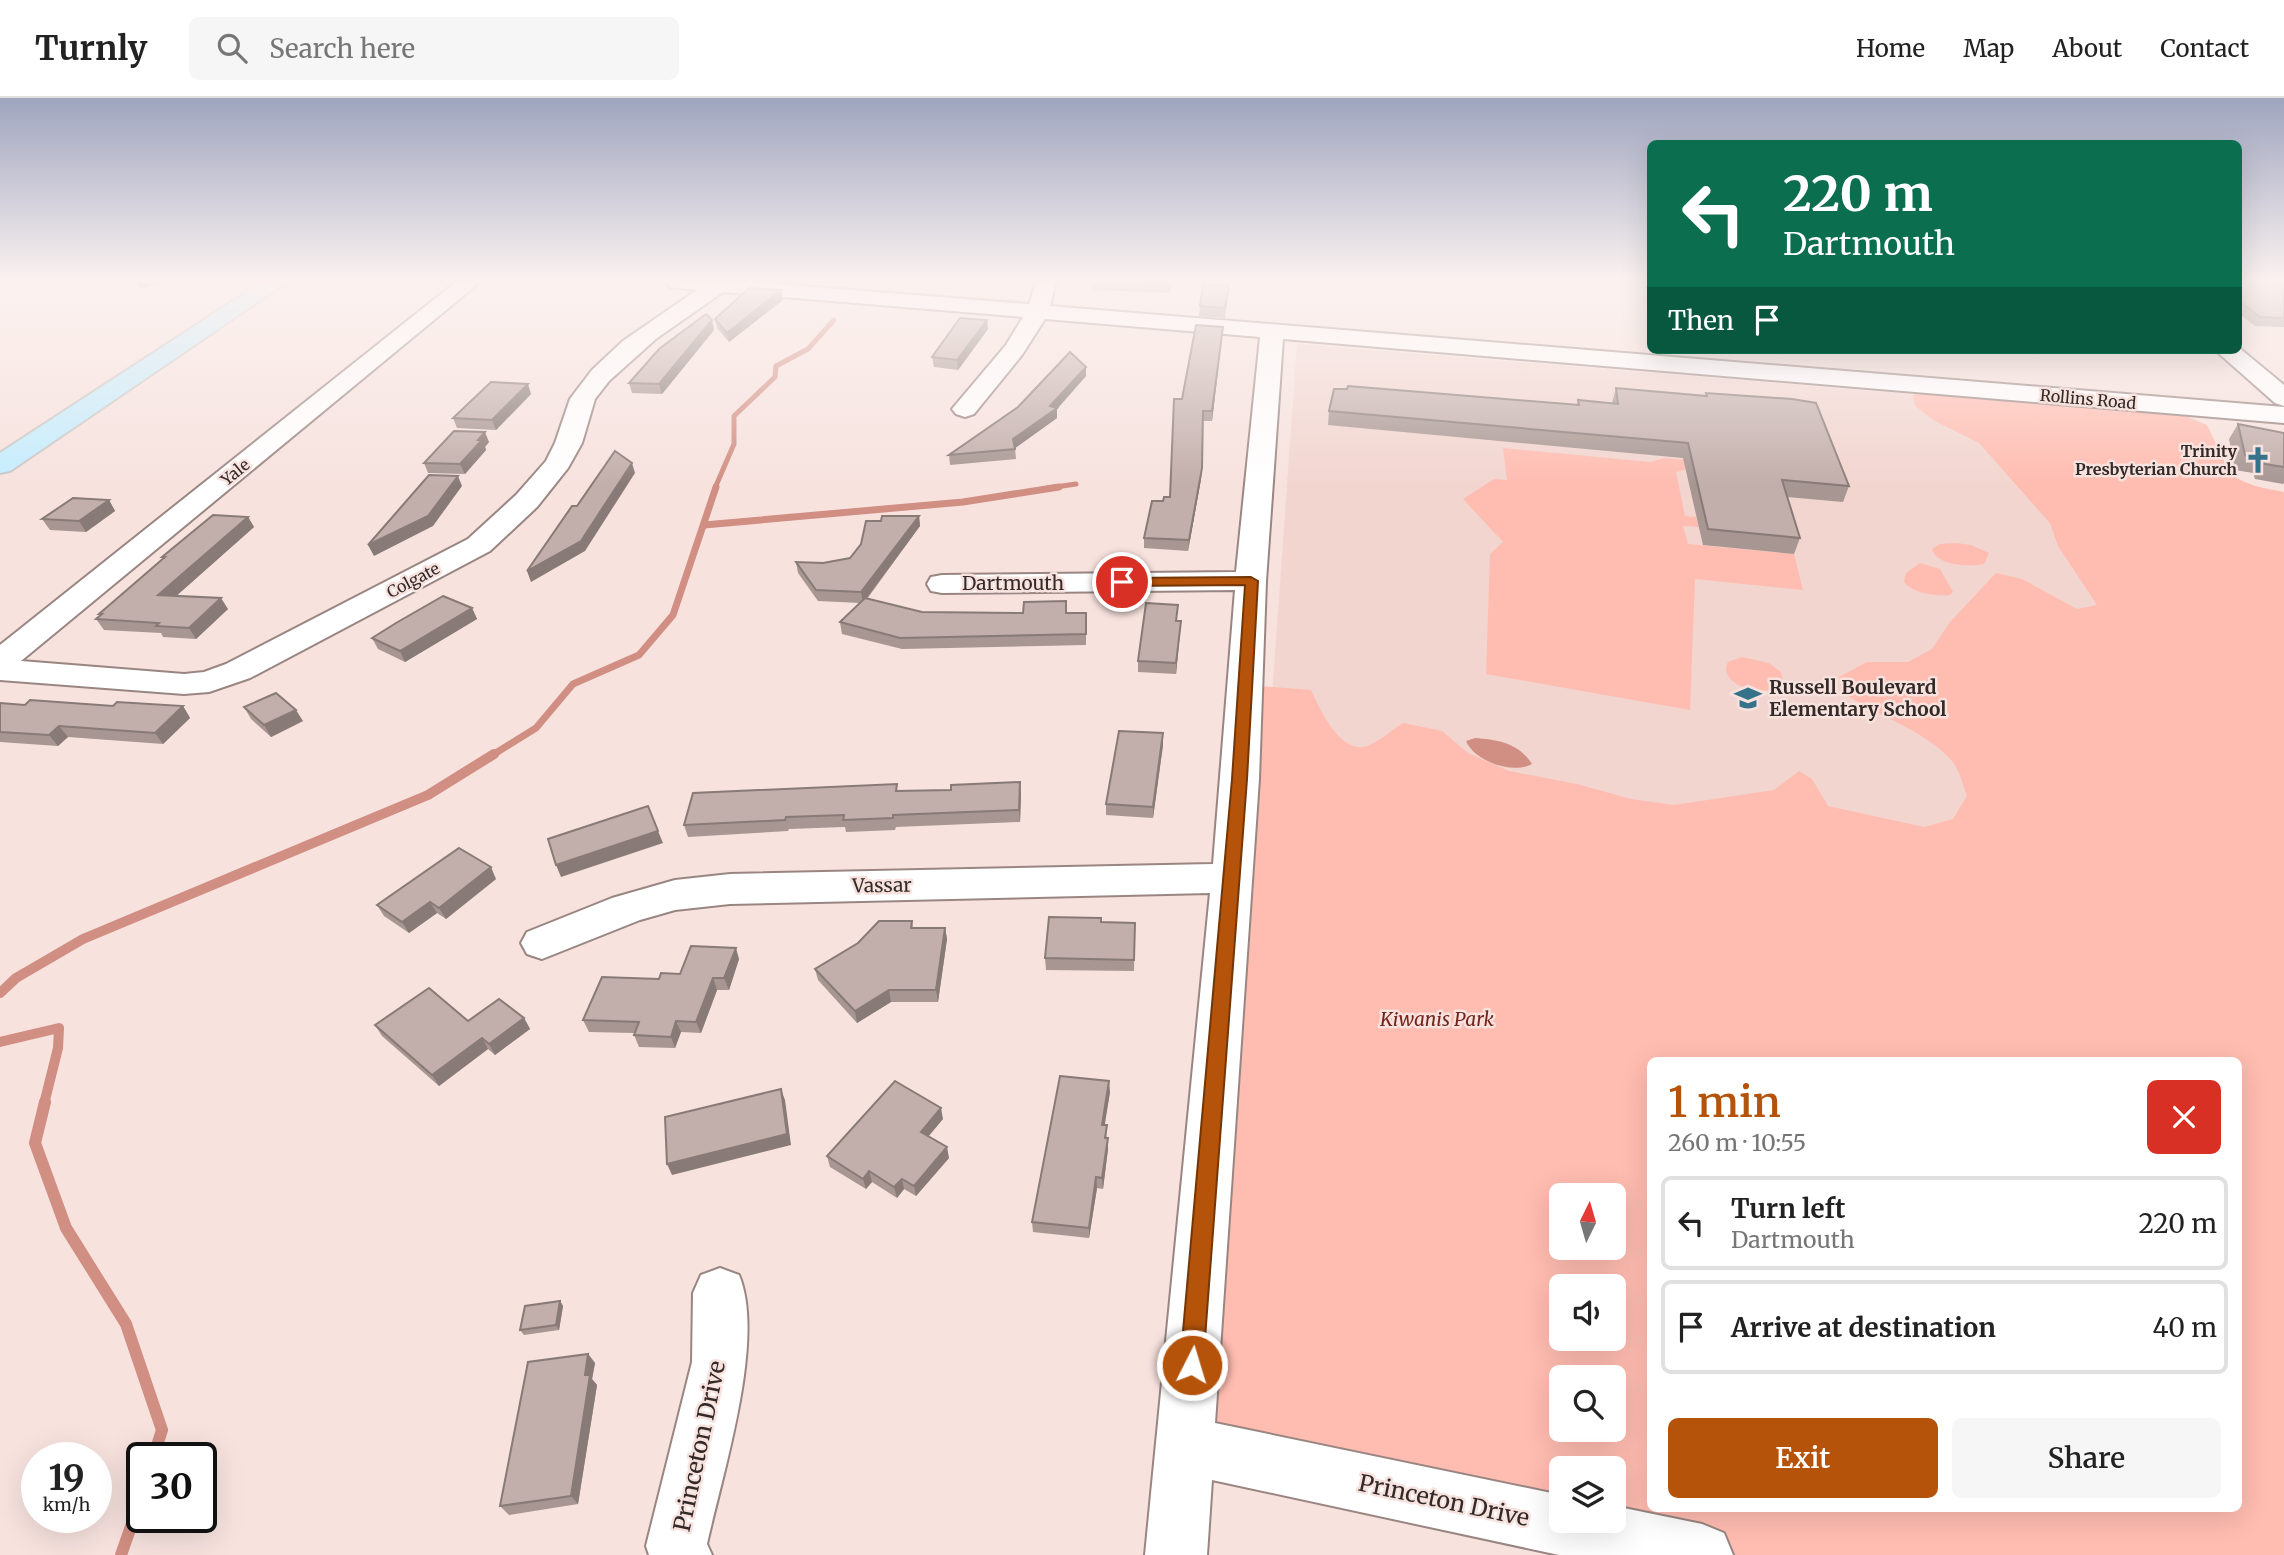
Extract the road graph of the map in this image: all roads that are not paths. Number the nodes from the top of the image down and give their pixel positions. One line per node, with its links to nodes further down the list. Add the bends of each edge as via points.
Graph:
1 (173, 350): 12 (main road)
2 (385, 350): 15 (street, Yale)
3 (629, 350): 16 (street, Colgate, via 588,390 576,408 565,452 499,529 467,551 237,671 209,682 184,684)
4 (1014, 350): 10 (street)
5 (1271, 350): 13 (street)
6 (1554, 350): 8 (street, Rollins Road)
7 (2232, 354): 9 (street)
8 (1687, 358): 11 (street, Rollins Road)
9 (2284, 398)
10 (965, 409)
11 (2284, 415)
12 (0, 465)
13 (1251, 581): 14 (street, Dartmouth); 17 (street)
14 (942, 584)
15 (0, 662)
16 (0, 670)
17 (1230, 878): 18 (street, Vassar, via 730,889 663,898); 20 (street)
18 (542, 943)
19 (720, 1293): 21 (street, Princeton Drive, via 720,1362 676,1546)
20 (1186, 1446): 22 (street); 23 (street, Princeton Drive)
21 (681, 1555)
22 (1176, 1555)
23 (1702, 1555)

